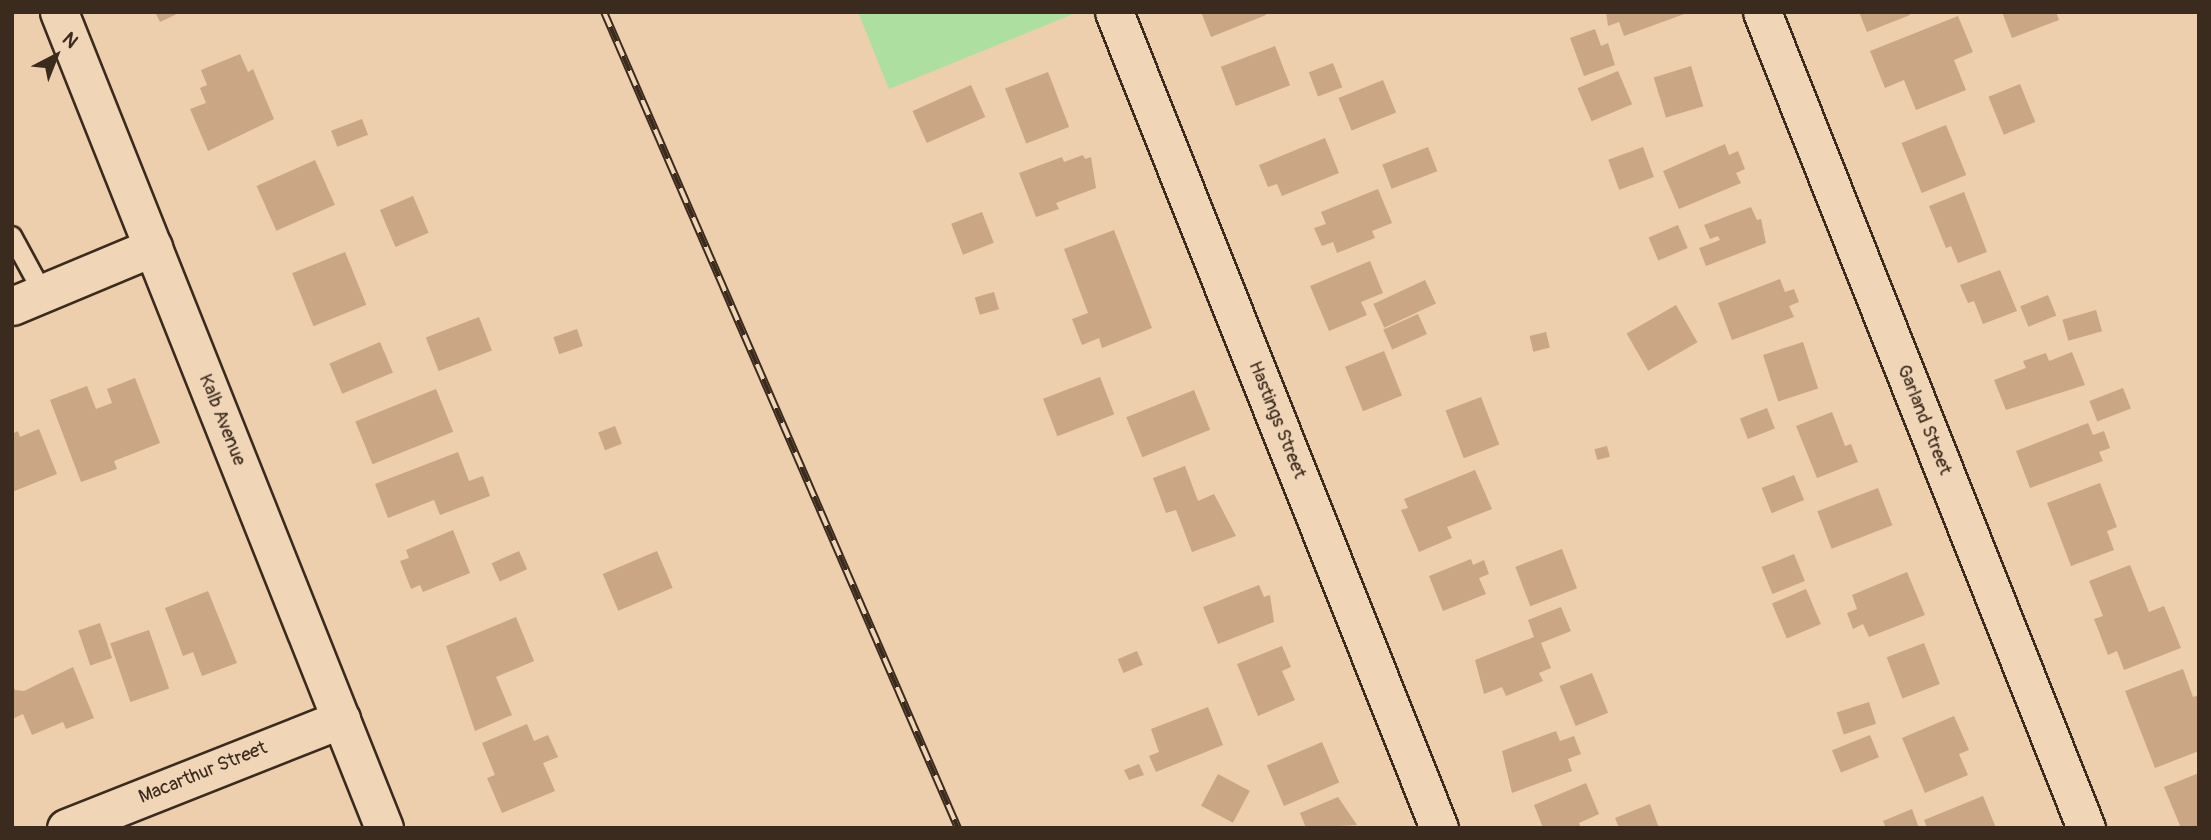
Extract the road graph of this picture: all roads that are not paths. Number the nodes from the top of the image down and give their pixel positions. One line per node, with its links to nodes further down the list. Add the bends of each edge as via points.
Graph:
1 (59, 12): 5 (street, Kalb Avenue)
2 (1114, 12): 10 (street, Hastings Street)
3 (1762, 12): 11 (street, Garland Street)
4 (12, 236): 6 (lane)
5 (153, 247): 6 (street); 7 (street, Kalb Avenue)
6 (28, 299)
7 (341, 719): 8 (street, Macarthur Street); 9 (street, Kalb Avenue)
8 (66, 828)
9 (384, 828)
10 (1439, 828)
11 (2086, 828)

